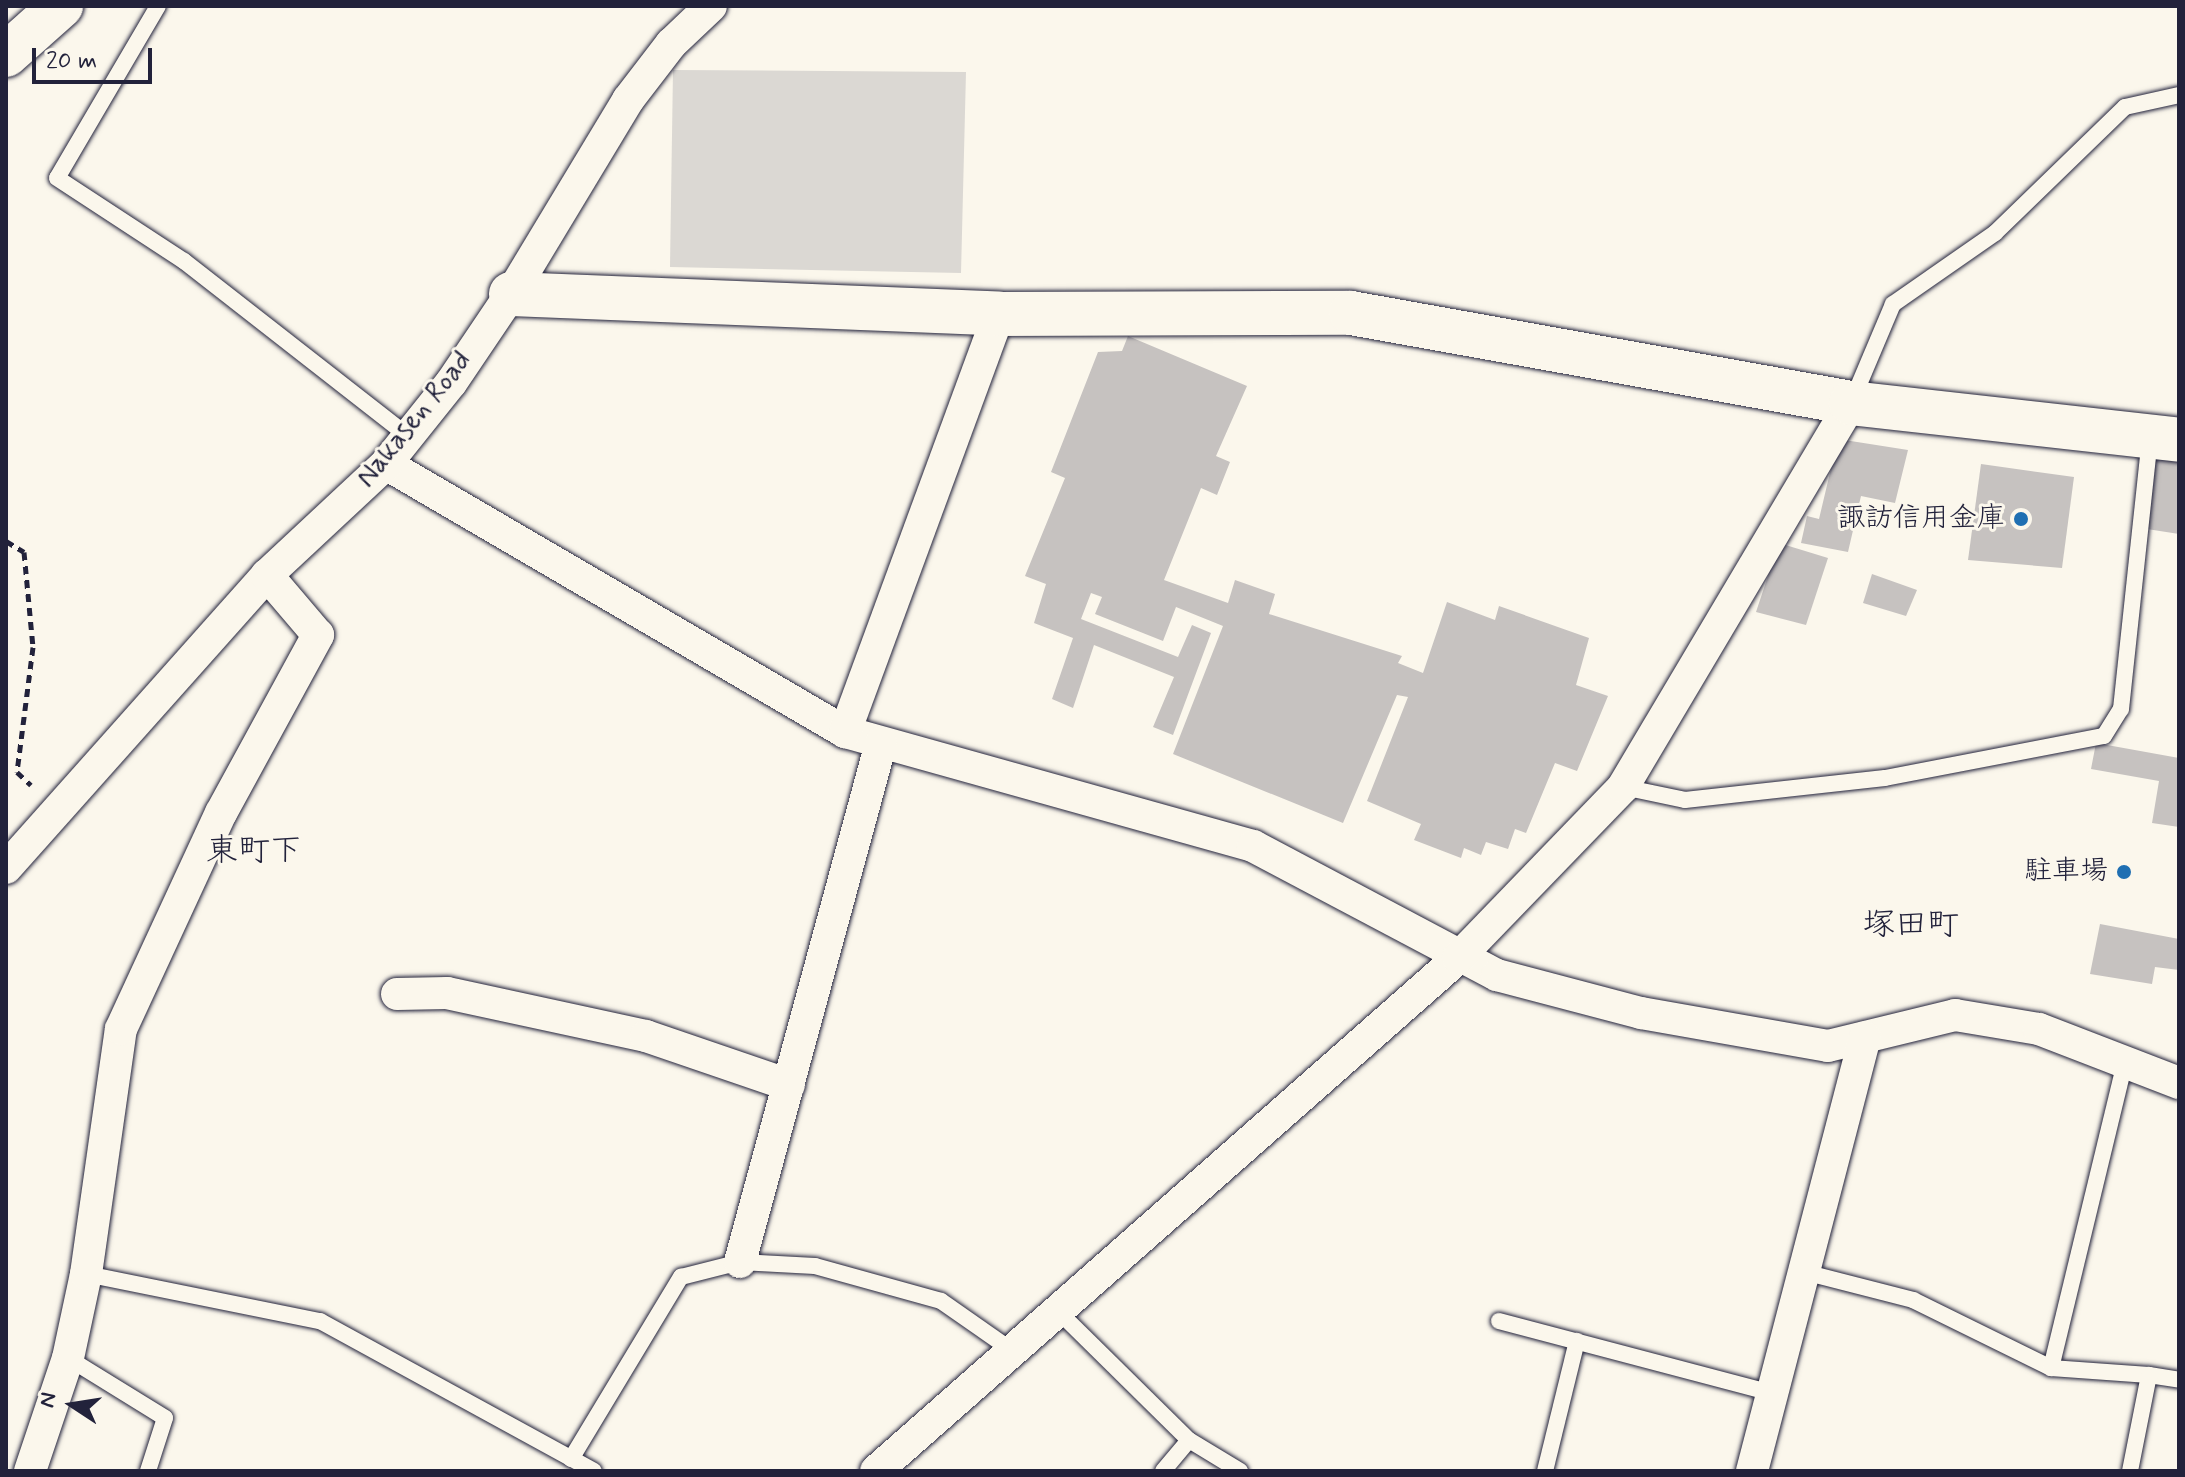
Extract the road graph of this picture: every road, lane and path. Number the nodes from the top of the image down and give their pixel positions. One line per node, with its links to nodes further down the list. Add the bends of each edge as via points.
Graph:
1 (61, 6): 4 (main road)
2 (158, 6): 9 (lane, via 57,178 184,261)
3 (711, 6): 6 (street, Nakasen Road, via 671,44 628,100)
4 (6, 55)
5 (2179, 95): 8 (lane, via 2125,107 1995,233 1893,304)
6 (511, 294): 7 (main road); 9 (street, Nakasen Road, via 451,383)
7 (999, 314): 8 (main road, via 1351,313); 14 (street)
8 (1851, 403): 10 (main road); 16 (street)
9 (407, 435): 11 (street, Nakasen Road)
10 (2164, 439): 16 (lane, via 2121,709 2104,736 1885,778 1685,800)
11 (386, 464): 13 (street, Nakasen Road); 14 (street)
12 (6, 541): 17 (path, via 24,552 33,647 17,772)
13 (267, 575): 17 (street, Nakasen Road); 27 (street, via 318,635 221,813 121,1029)
14 (845, 732): 15 (street)
15 (881, 743): 19 (street, via 1253,846); 24 (street)
16 (1623, 787): 19 (street)
17 (58, 810): 18 (street, Nakasen Road)
18 (6, 868)
19 (1458, 958): 21 (street, via 1497,975 1641,1013 1828,1046); 28 (street)
20 (397, 994): 24 (street, via 447,993 646,1036)
21 (1865, 1038): 22 (street, via 1955,1015 2039,1029); 26 (street)
22 (2125, 1062): 23 (street); 33 (lane)
23 (2179, 1083)
24 (789, 1085): 25 (street)
25 (740, 1262): 31 (lane, via 815,1266 941,1301); 38 (lane, via 681,1277)
26 (1804, 1272): 33 (lane, via 1913,1300); 36 (street)
27 (86, 1274): 32 (street); 38 (lane, via 320,1321)
28 (1059, 1312): 31 (street); 37 (lane)
29 (1499, 1321): 30 (lane)
30 (1577, 1341): 36 (lane); 45 (lane)
31 (1014, 1352): 42 (street)
32 (68, 1358): 39 (street); 40 (lane, via 165,1418)
33 (2051, 1368): 34 (lane)
34 (2149, 1375): 35 (lane); 47 (lane)
35 (2179, 1380)
36 (1772, 1393): 46 (street)
37 (1189, 1440): 43 (lane); 44 (lane)
38 (571, 1459): 41 (lane)
39 (30, 1471)
40 (148, 1471)
41 (594, 1471)
42 (876, 1471)
43 (1163, 1471)
44 (1240, 1471)
45 (1545, 1471)
46 (1752, 1471)
47 (2130, 1471)

